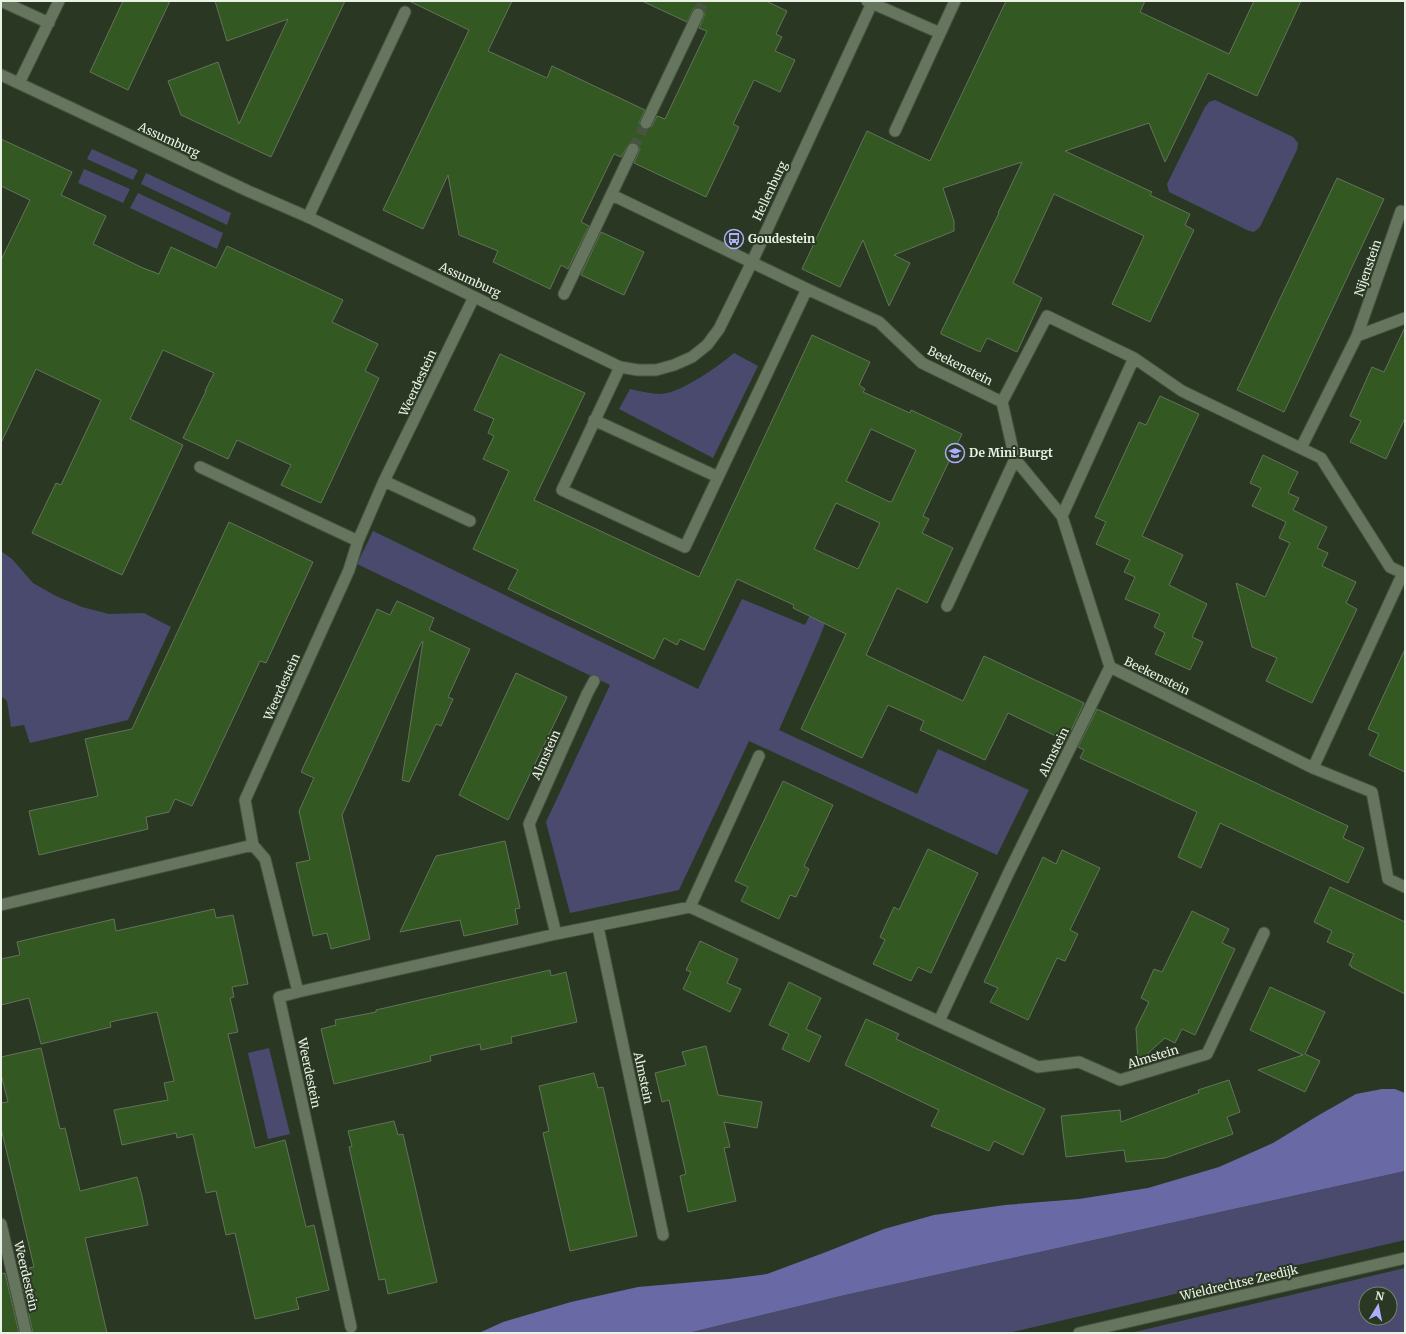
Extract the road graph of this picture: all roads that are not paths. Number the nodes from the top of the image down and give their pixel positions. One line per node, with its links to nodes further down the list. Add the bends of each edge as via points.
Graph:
1 (1, 1): 7 (street)
2 (59, 1): 7 (street)
3 (955, 1): 8 (street)
4 (871, 2): 8 (street, Hellenburg); 17 (street, Hellenburg)
5 (405, 12): 16 (street)
6 (698, 14): 11 (street)
7 (49, 22): 10 (street)
8 (940, 33): 12 (street)
9 (1, 75): 10 (street, Assumburg)
10 (19, 83): 16 (street, Assumburg)
11 (646, 123)
12 (895, 131)
13 (633, 149): 14 (street)
14 (612, 196): 17 (street); 19 (street)
15 (1405, 213): 22 (street, Nijenstein, via 1401,211)
16 (308, 217): 20 (street, Assumburg)
17 (752, 262): 18 (street); 24 (street, Hellenburg, via 719,329 707,345 692,357 656,370)
18 (807, 289): 25 (street, Beekenstein, via 879,322 922,364); 30 (street)
19 (564, 294)
20 (474, 297): 24 (street, Assumburg); 31 (street, Weerdestein)
21 (1405, 318): 22 (street)
22 (1357, 336): 27 (street, Nijenstein)
23 (1134, 358): 25 (street, via 1047,316); 27 (street, via 1182,391); 32 (street)
24 (620, 367): 26 (street)
25 (1002, 402): 28 (street, Beekenstein)
26 (594, 420): 30 (street); 30 (street, via 562,490 685,547)
27 (1301, 448): 35 (street, via 1321,458 1390,567)
28 (1015, 460): 32 (street, Beekenstein); 36 (street)
29 (200, 467): 34 (street)
30 (718, 477)
31 (384, 481): 33 (street); 34 (street, Weerdestein)
32 (1062, 516): 37 (street, Beekenstein)
33 (470, 520)
34 (358, 540): 41 (street, Weerdestein, via 349,570 245,800)
35 (1404, 574): 40 (street)
36 (947, 606)
37 (1110, 667): 40 (street, Beekenstein); 49 (street, Almstein)
38 (594, 681): 47 (street, Almstein, via 530,824)
39 (759, 756): 44 (street)
40 (1313, 768): 42 (street, Beekenstein, via 1372,792 1388,879)
41 (253, 846): 43 (street); 48 (street, Weerdestein, via 265,859)
42 (1405, 887)
43 (1, 905)
44 (690, 907): 45 (street); 49 (street, Almstein)
45 (598, 927): 47 (street); 51 (street, Almstein)
46 (1264, 933): 49 (street, Almstein, via 1207,1054 1120,1080 1079,1062 1038,1067)
47 (556, 934): 48 (street)
48 (298, 992): 53 (street, Weerdestein, via 279,997)
49 (939, 1021)
50 (1, 1224): 54 (street, Weerdestein)
51 (663, 1235)
52 (1405, 1258): 55 (street, Wieldrechtse Zeedijk)
53 (351, 1327)
54 (26, 1333)
55 (1079, 1333)

